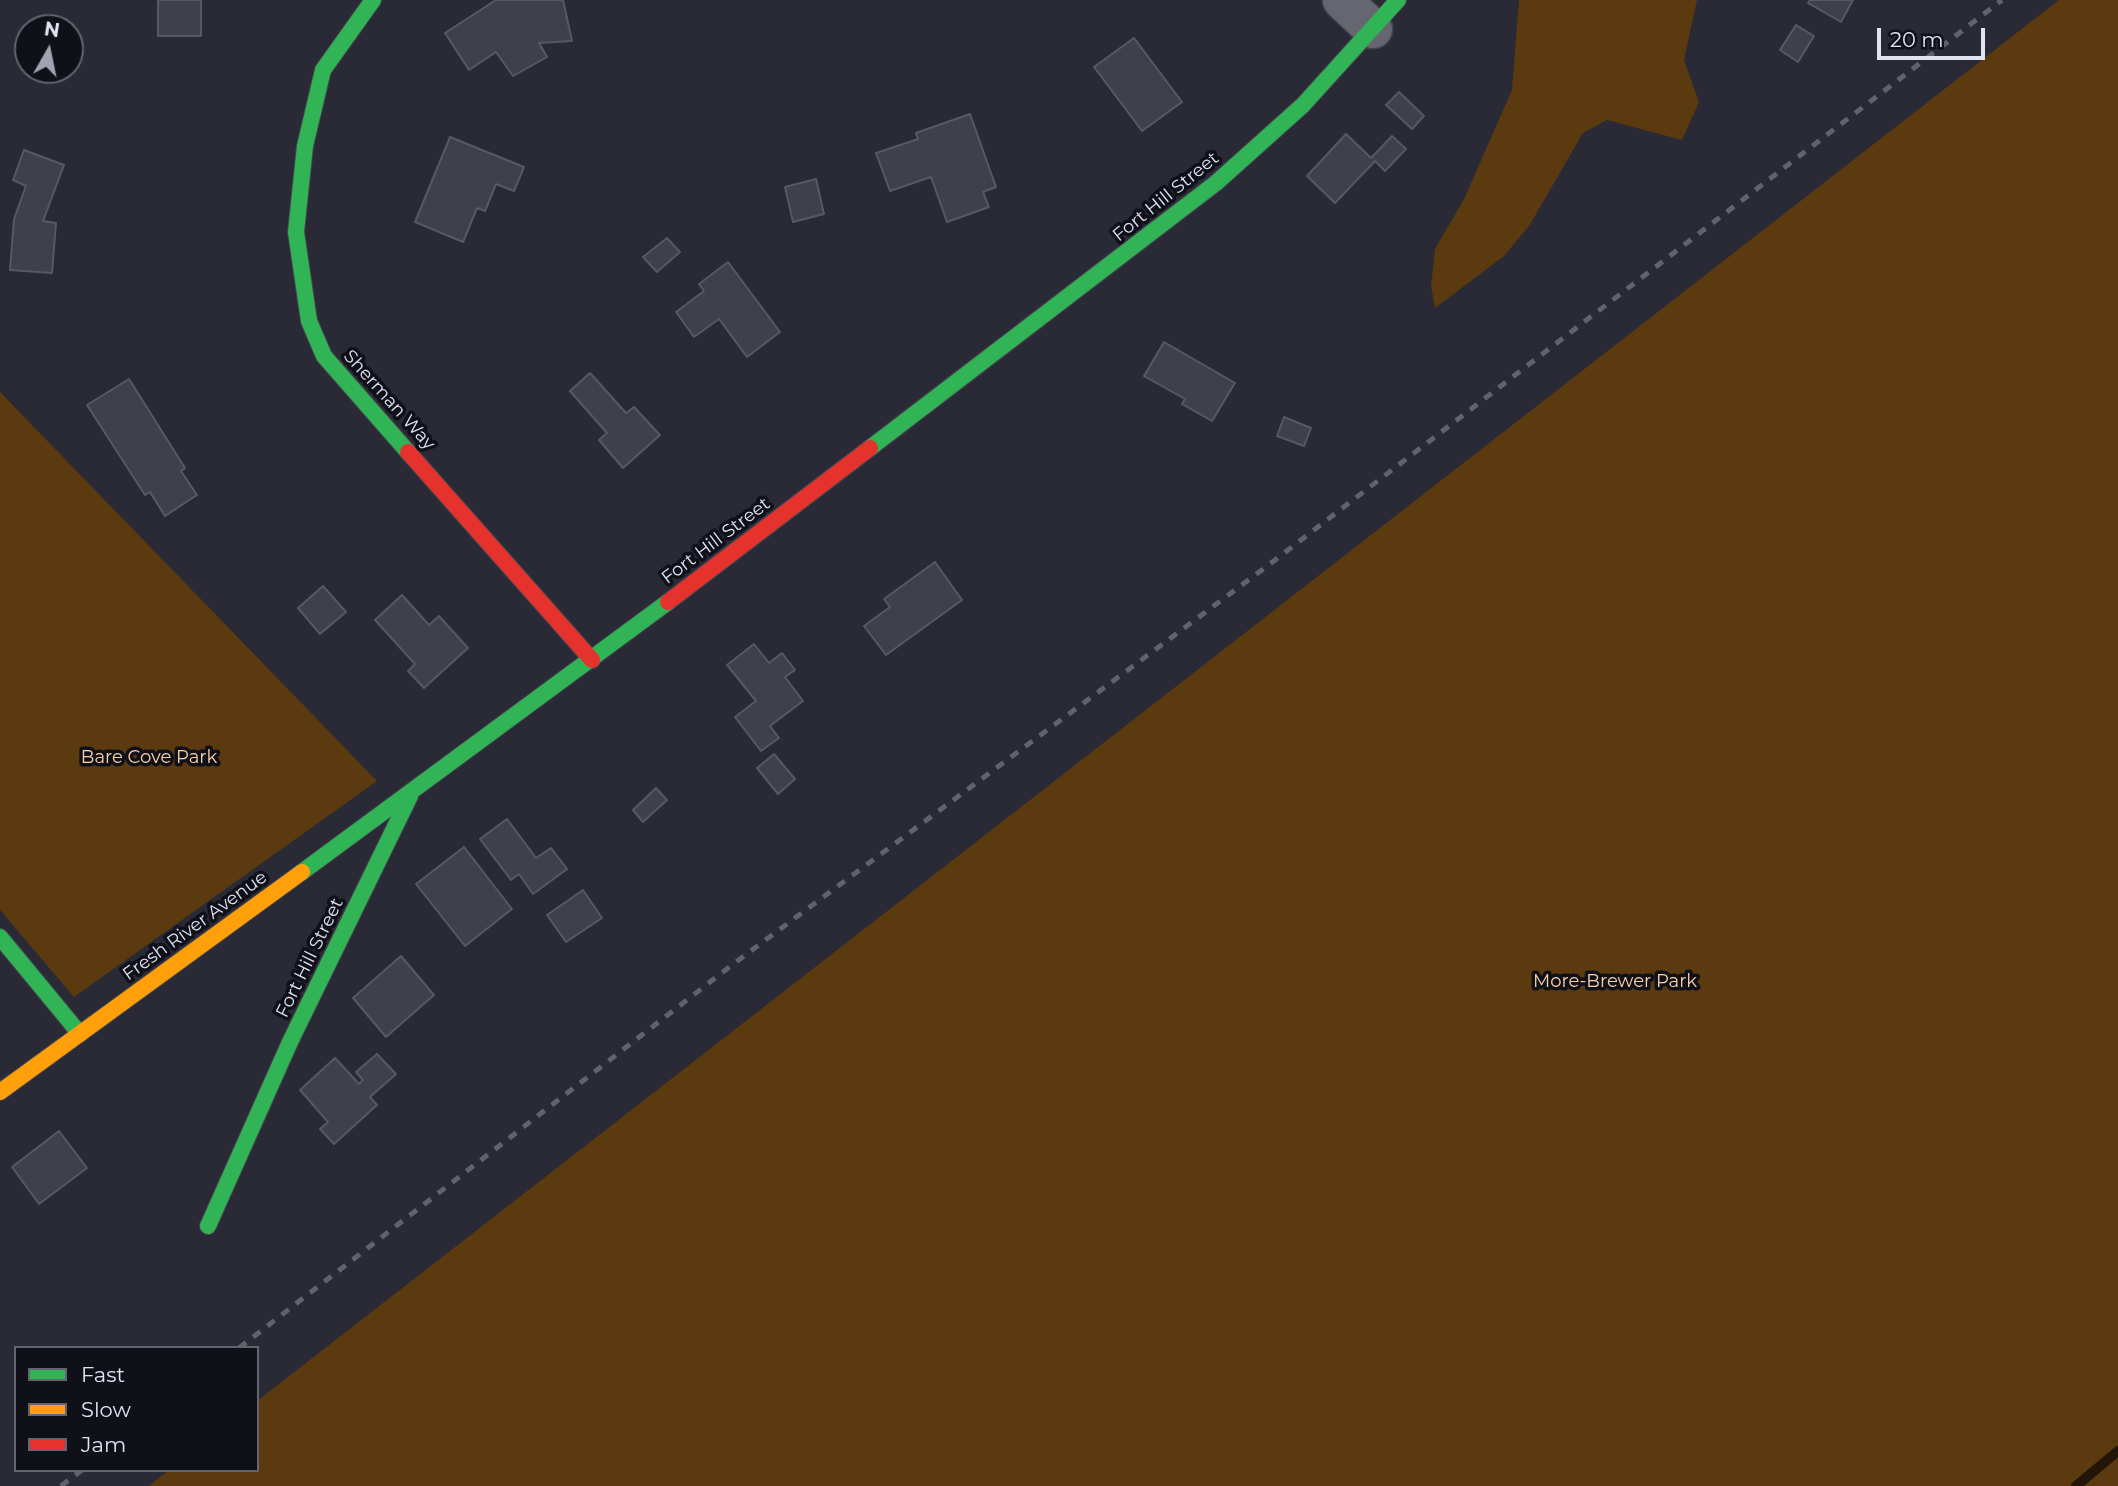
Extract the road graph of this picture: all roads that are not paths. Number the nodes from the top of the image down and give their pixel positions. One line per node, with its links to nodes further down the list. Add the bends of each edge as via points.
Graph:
1 (373, 0): 5 (main road, Sherman Way, via 323,70 304,146 296,232 309,321 334,368)
2 (1342, 0): 4 (street)
3 (1398, 0): 4 (main road, Fort Hill Street)
4 (1373, 29): 5 (main road, Fort Hill Street, via 1303,106 1216,183)
5 (592, 660): 6 (main road, Fort Hill Street)
6 (413, 791): 8 (main road, Fresh River Avenue); 10 (main road, Fort Hill Street, via 290,1042)
7 (0, 937): 8 (main road)
8 (80, 1034): 9 (main road, Fresh River Avenue)
9 (0, 1092)
10 (208, 1226)

